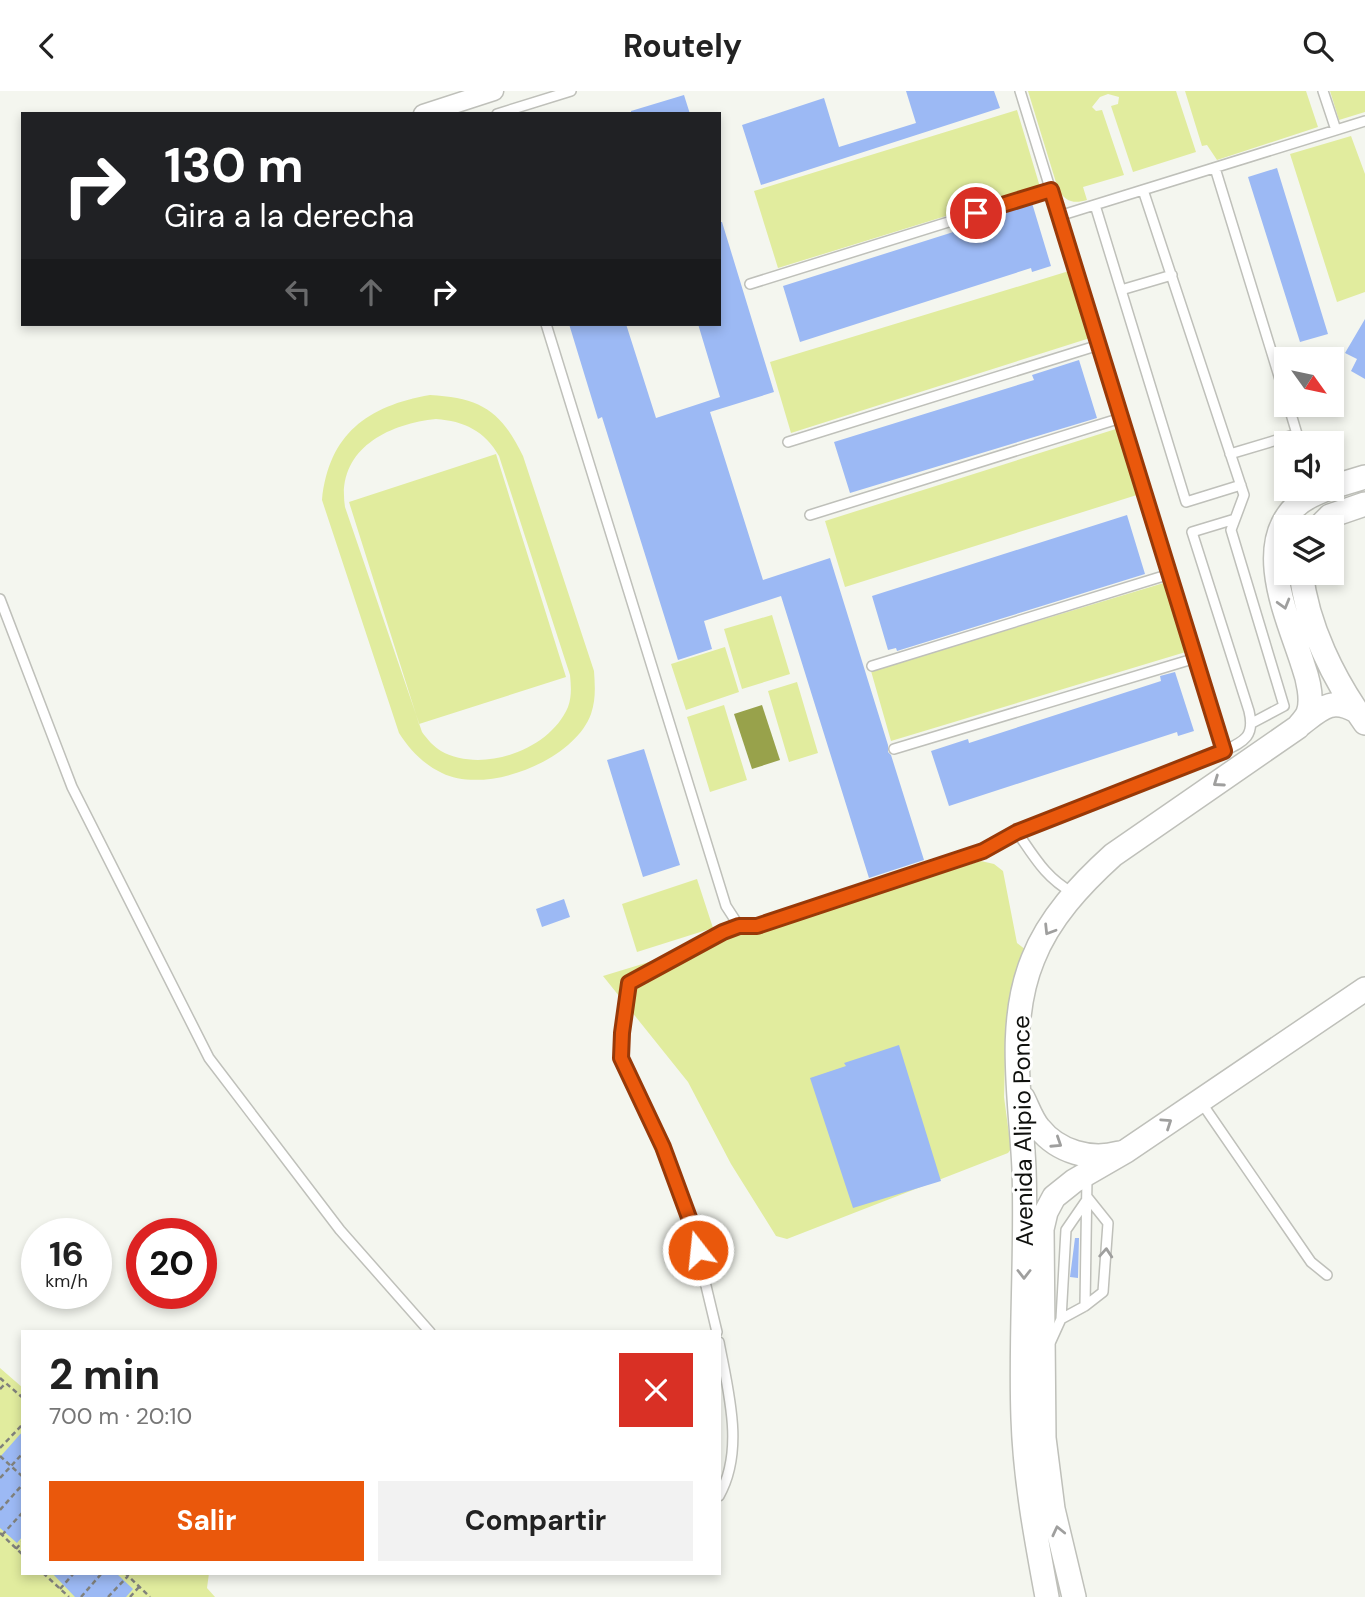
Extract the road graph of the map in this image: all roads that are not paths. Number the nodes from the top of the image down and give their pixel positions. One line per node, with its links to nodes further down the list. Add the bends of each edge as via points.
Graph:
1 (494, 91): 5 (street)
2 (570, 91): 7 (lane)
3 (1020, 91): 11 (lane)
4 (1323, 91): 9 (lane)
5 (461, 96): 6 (street)
6 (427, 112)
7 (503, 112)
8 (1365, 121): 9 (lane)
9 (1336, 130): 10 (lane)
10 (1215, 168): 12 (lane); 20 (lane)
11 (1051, 190): 14 (lane); 16 (lane)
12 (1143, 190): 13 (lane); 15 (lane)
13 (1095, 205): 14 (lane); 17 (lane)
14 (1059, 216): 19 (lane)
15 (1172, 275): 17 (lane); 24 (lane)
16 (750, 284)
17 (1121, 290): 27 (lane, via 1186,502)
18 (547, 326): 45 (lane, via 726,906)
19 (1099, 345): 22 (lane); 23 (lane)
20 (1274, 360)
21 (1292, 417): 24 (lane, via 1297,434)
22 (1121, 418): 30 (lane); 33 (lane)
23 (788, 442)
24 (1230, 454): 27 (lane)
25 (1365, 477): 26 (main road)
26 (1344, 484)
27 (1241, 485): 32 (lane, via 1244,495)
28 (1303, 501): 40 (main road, one-way to 40, via 1294,507 1275,547 1277,580 1310,699)
29 (1365, 504): 31 (main road)
30 (810, 515)
31 (1334, 515)
32 (1235, 519): 39 (lane, via 1231,530 1284,706); 39 (lane, via 1192,532)
33 (1170, 574): 36 (lane); 37 (lane)
34 (1302, 585): 38 (main road, via 1335,676)
35 (0, 599): 54 (lane, via 72,787 209,1058 340,1230)
36 (1196, 658): 41 (lane); 42 (lane)
37 (872, 666)
38 (1361, 717): 40 (main road, Avenida Alipio Ponce, via 1345,705 1335,704 1323,707)
39 (1252, 723): 42 (lane, via 1250,735)
40 (1298, 727): 44 (main road, Avenida Alipio Ponce, one-way to 44, via 1114,855)
41 (894, 749)
42 (1224, 751): 43 (lane)
43 (1017, 832): 44 (lane, via 1055,883); 45 (lane, via 983,851 757,926)
44 (1075, 893): 47 (main road, Avenida Alipio Ponce, one-way to 47, via 1048,930 1026,981 1019,1023)
45 (739, 926): 55 (lane, via 629,983 622,1033 621,1058 663,1147 691,1223)
46 (1365, 989): 48 (main road, Avenida Alipio Ponce)
47 (1018, 1089): 49 (main road, one-way to 49, via 1037,1127 1067,1150 1104,1157); 57 (main road, Avenida Alipio Ponce, one-way to 57)
48 (1200, 1101): 49 (main road, Avenida Alipio Ponce, one-way to 48); 51 (lane, via 1311,1262)
49 (1126, 1151): 50 (main road, Avenida Alipio Ponce)
50 (1087, 1186): 52 (lane); 52 (lane, one-way to 50, via 1103,1292 1108,1223); 53 (lane, via 1066,1230); 57 (main road, Avenida Alipio Ponce, via 1074,1181 1046,1212)
51 (1327, 1275)
52 (1085, 1306): 53 (lane)
53 (1061, 1319): 57 (lane)
54 (428, 1330)
55 (717, 1330)
56 (721, 1353): 58 (lane, via 733,1444)
57 (1033, 1360): 59 (main road, Avenida Alipio Ponce, via 1023,1417 1027,1483); 60 (main road, Avenida Alipio Ponce, one-way to 57, via 1052,1497)
58 (721, 1492)
59 (1046, 1597)
60 (1074, 1597)

